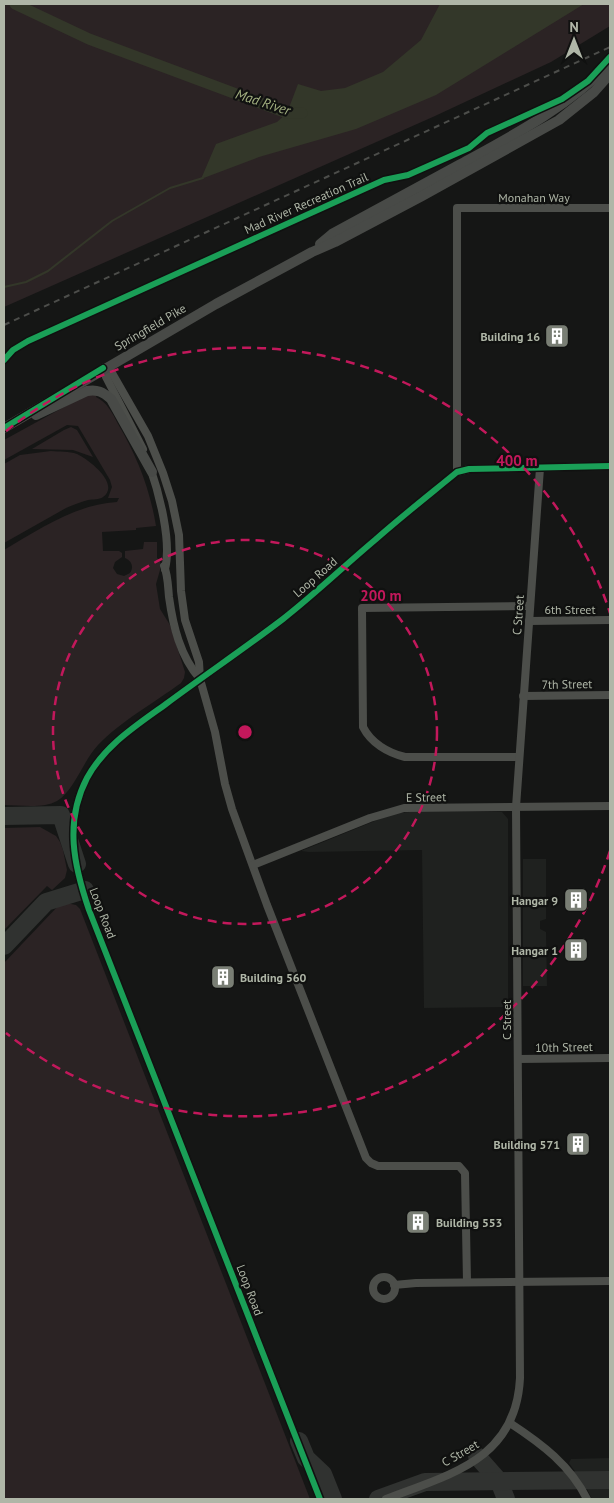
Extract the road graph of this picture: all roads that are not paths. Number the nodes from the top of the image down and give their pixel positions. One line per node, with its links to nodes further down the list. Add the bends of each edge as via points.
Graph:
1 (610, 64): 4 (main road, Springfield Pike, via 559,106 503,141 332,234)
2 (610, 74): 4 (main road, Springfield Pike, via 594,92 559,120)
3 (610, 208): 10 (street, Monahan Way, via 457,208)
4 (312, 252): 5 (main road, Springfield Pike)
5 (103, 368): 6 (main road, Springfield Pike); 9 (street, via 139,438); 14 (street, via 112,373 148,436 166,482 179,535 182,606 199,662)
6 (4, 429): 9 (main road, via 87,391 97,390 111,398)
7 (610, 466): 8 (street)
8 (540, 468): 10 (street); 11 (street, C Street)
9 (152, 472): 14 (street, via 161,508 165,536 162,556 174,625 190,667)
10 (456, 472): 14 (street, Loop Road, via 296,609)
11 (530, 606): 13 (street, C Street); 17 (street, via 362,608 363,727 373,741 391,753 405,757)
12 (610, 620): 13 (street, 6th Street)
13 (529, 621): 16 (street, C Street)
14 (200, 679): 20 (street, via 228,795); 28 (street, Loop Road, via 120,738 95,766 82,790 76,812 73,846 76,868 89,910)
15 (610, 694): 16 (street, 7th Street)
16 (523, 696): 17 (street, C Street)
17 (519, 757): 19 (street, C Street)
18 (610, 806): 19 (street, E Street)
19 (516, 807): 20 (street, E Street, via 395,809); 21 (street, C Street)
20 (253, 865): 25 (street, via 368,1161 383,1166 459,1166 465,1173)
21 (518, 1058): 22 (street, 10th Street); 23 (street, C Street)
22 (610, 1058)
23 (519, 1281): 24 (street); 25 (street); 27 (street, C Street, via 520,1388)
24 (610, 1281)
25 (467, 1282): 26 (street)
26 (394, 1285)
27 (510, 1423): 29 (street, C Street, via 492,1447 472,1462); 30 (street, via 565,1465)
28 (320, 1499)
29 (386, 1499)
30 (587, 1499)

